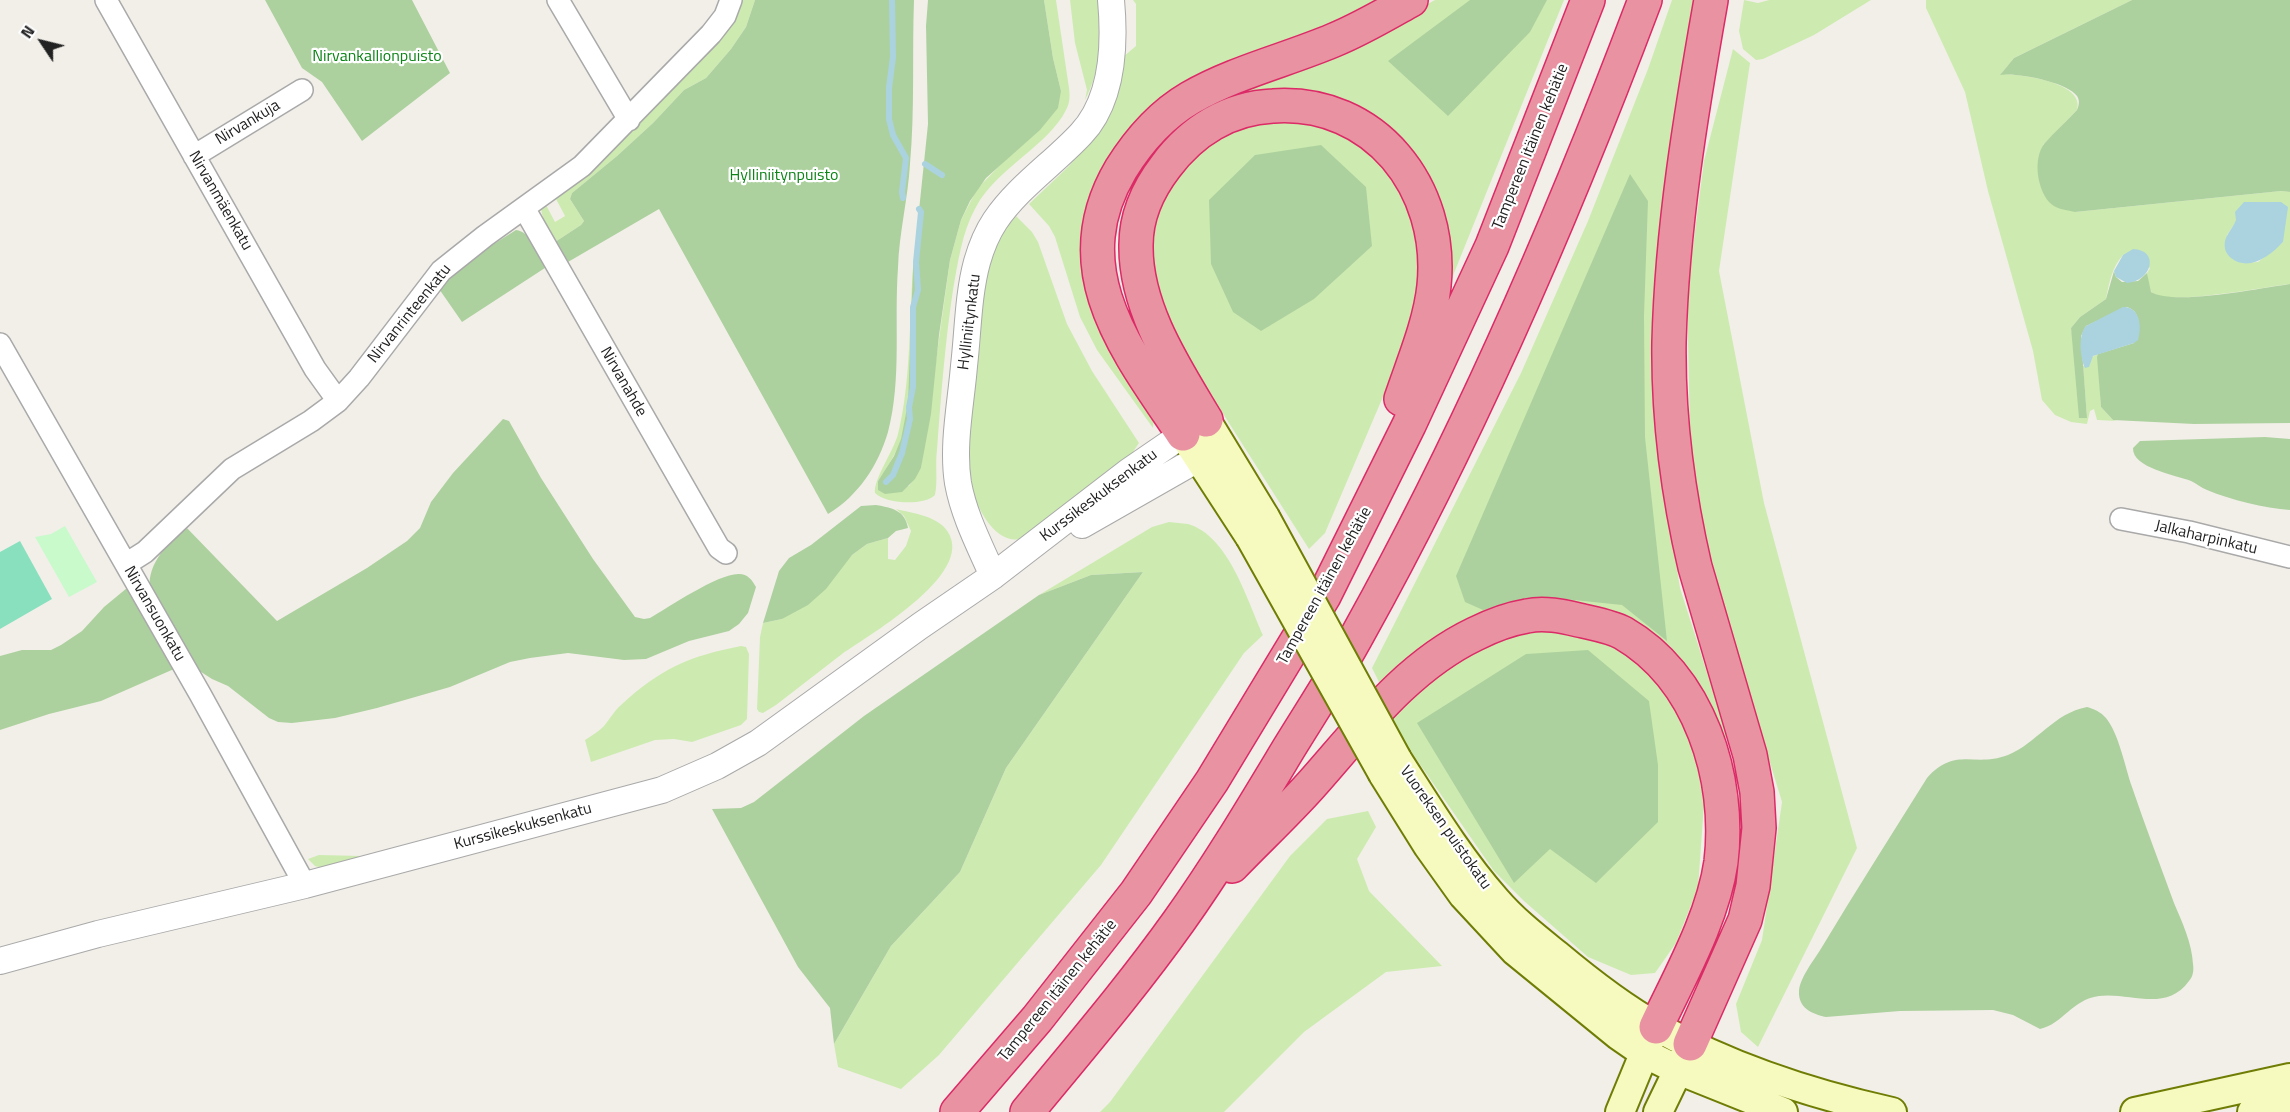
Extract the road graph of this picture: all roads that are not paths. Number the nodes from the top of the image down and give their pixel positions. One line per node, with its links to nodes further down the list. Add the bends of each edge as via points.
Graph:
1 (106, 0): 11 (street, Nirvanmäenkatu)
2 (558, 0): 10 (street)
3 (731, 0): 10 (street, Nirvanrinteenkatu, via 711,34)
4 (1111, 0): 21 (street, Hylliniitynkatu, via 1113,26 1108,72 1091,120 994,221 984,241 972,286 958,425 957,480 968,519)
5 (1411, 0): 15 (highway, via 1336,40 1190,98 1153,126 1112,185 1099,232 1099,277 1104,299 1131,357)
6 (1588, 0): 17 (highway, Tampereen itäinen kehätie, via 1492,246)
7 (1645, 0): 23 (highway, via 1526,291 1408,542 1358,635)
8 (1711, 0): 26 (highway, via 1694,93 1674,251 1669,343 1672,427 1688,536 1750,755 1759,828 1745,920)
9 (302, 90): 11 (street, Nirvankuja)
10 (629, 120): 12 (street, Nirvanrinteenkatu, via 582,166)
11 (194, 156): 14 (street, Nirvanmäenkatu, via 315,369)
12 (524, 208): 14 (street, Nirvanrinteenkatu, via 441,271); 18 (street, Nirvanahde, via 719,548)
13 (0, 344): 20 (street, Nirvansuonkatu)
14 (338, 401): 20 (street, Nirvanrinteenkatu, via 232,469 145,552)
15 (1203, 439): 17 (highway, via 1179,373 1142,292 1136,246 1137,226 1146,202 1178,150 1220,119 1246,109 1293,104 1339,115 1377,139 1407,171 1427,214 1434,266 1434,287 1426,321); 21 (street, Kurssikeskuksenkatu, via 1128,472); 25 (main road, Vuoreksen puistokatu, bridge, via 1258,527 1448,874 1486,922 1617,1035)
16 (2121, 519): 19 (street, Jalkaharpinkatu)
17 (1362, 521): 29 (highway, Tampereen itäinen kehätie, via 1323,596 1212,781 1136,893 1037,1019)
18 (726, 553)
19 (2290, 557)
20 (126, 564): 22 (street, Nirvansuonkatu)
21 (993, 576): 22 (street, Kurssikeskuksenkatu, via 758,743 717,766 662,790)
22 (305, 885): 24 (street, Kurssikeskuksenkatu)
23 (1179, 921): 25 (highway, via 1309,787 1386,699 1419,670 1473,635 1505,622 1529,615 1566,617 1622,633 1653,656 1680,685 1702,724 1717,773 1722,839 1715,888 1706,917); 30 (highway)
24 (0, 961)
25 (1650, 1040): 26 (main road, Vuoreksen puistokatu); 31 (main road)
26 (1684, 1057): 32 (main road); 33 (main road, Vuoreksen puistokatu); 34 (main road, Vuoreksen puistokatu)
27 (2290, 1078): 35 (main road)
28 (2290, 1104): 36 (main road)
29 (957, 1112)
30 (1027, 1112)
31 (1620, 1112)
32 (1658, 1112)
33 (1783, 1112)
34 (1892, 1112)
35 (2135, 1112)
36 (2252, 1112)

